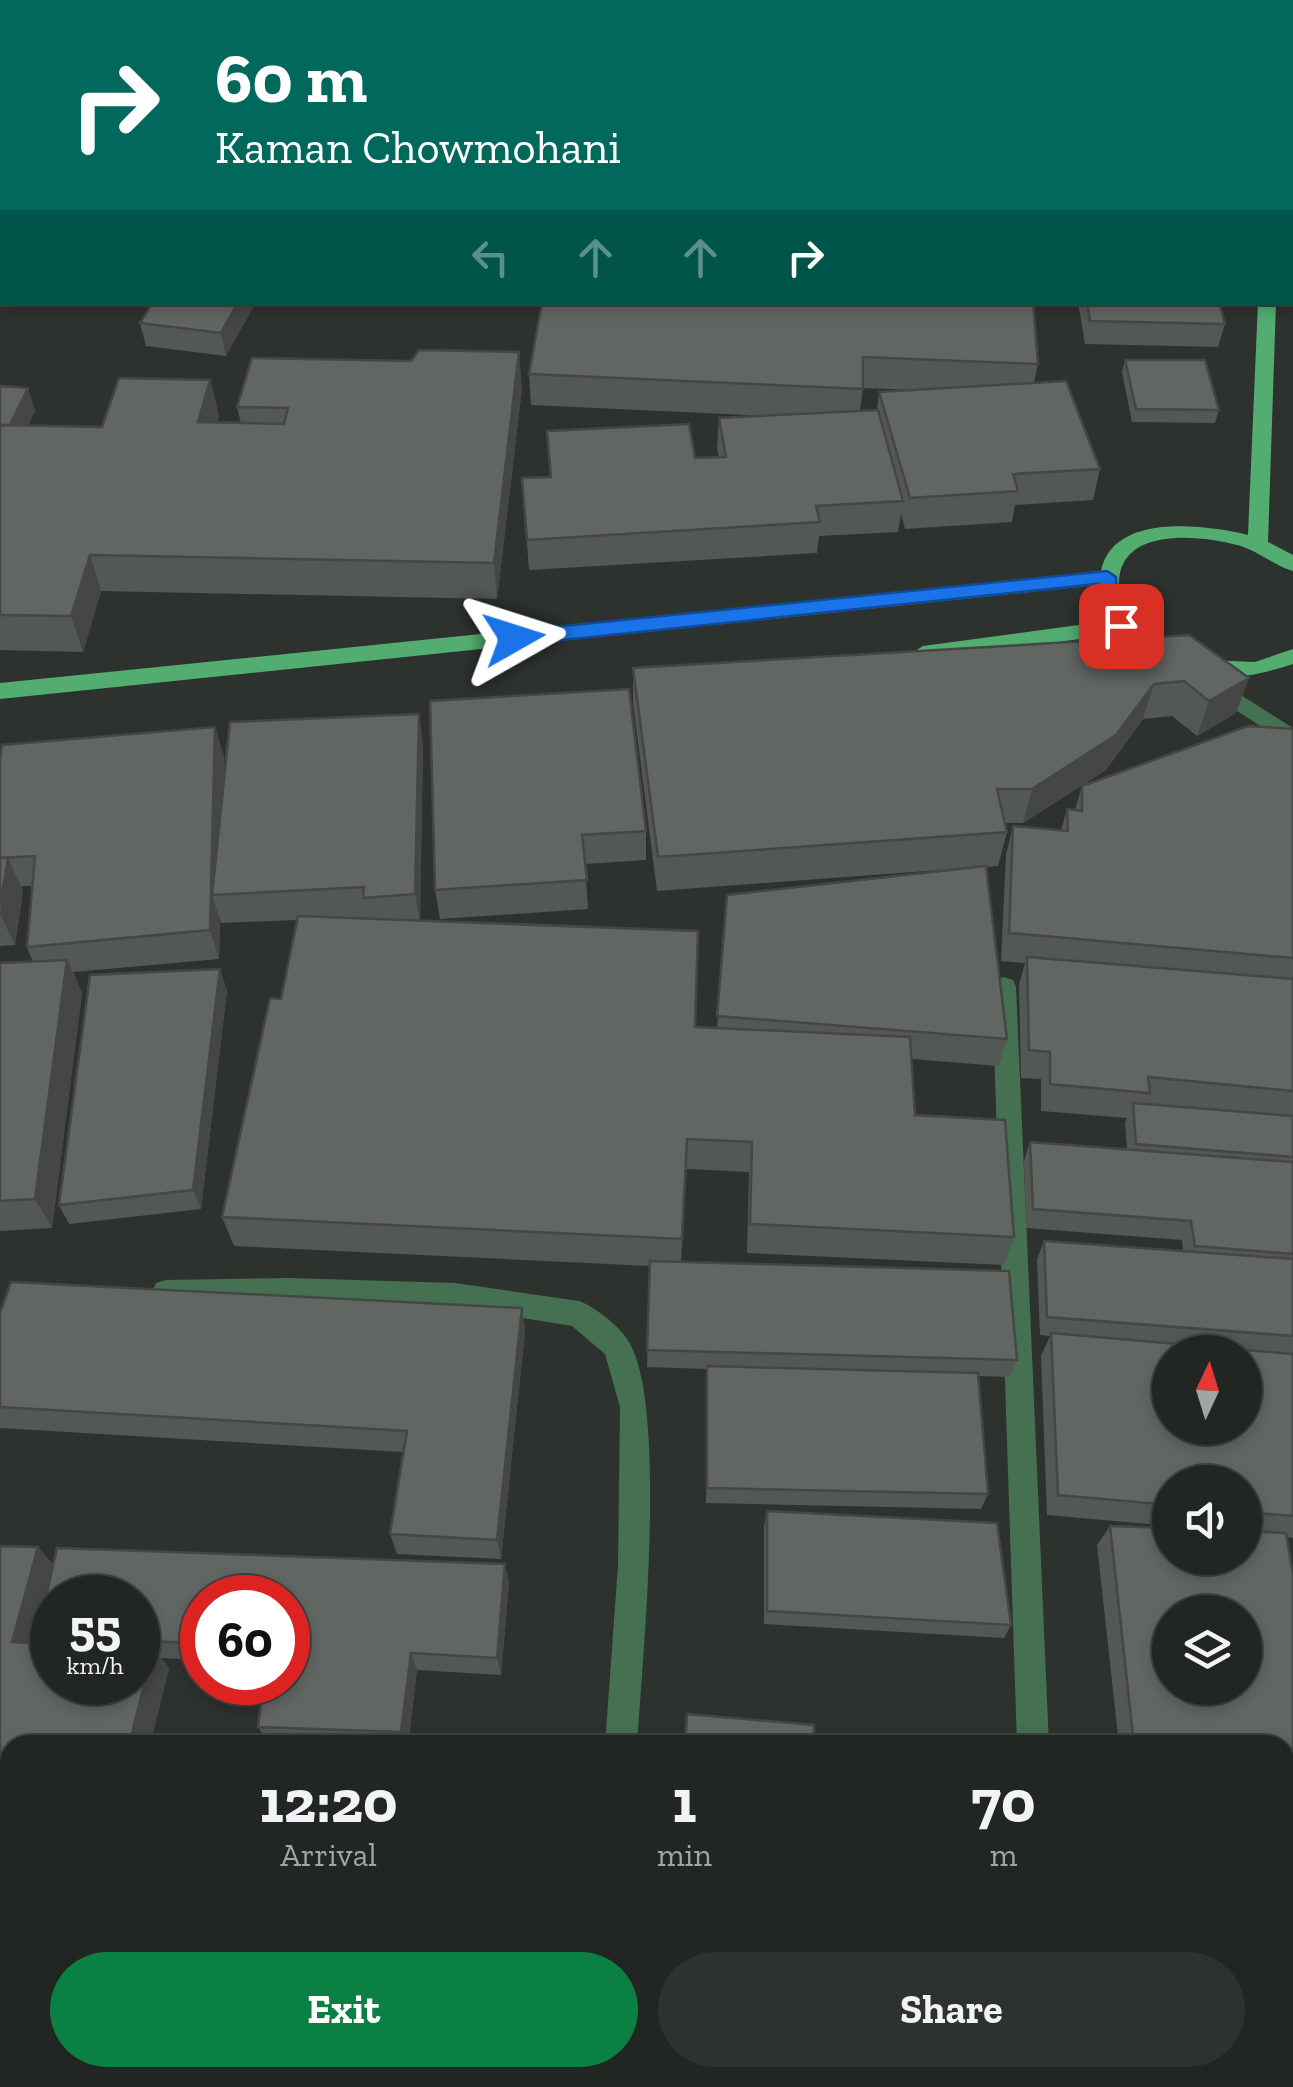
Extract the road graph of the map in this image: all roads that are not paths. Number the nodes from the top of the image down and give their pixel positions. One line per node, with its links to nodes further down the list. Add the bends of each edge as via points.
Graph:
1 (1267, 305): 2 (main road)
2 (1258, 542): 3 (main road); 4 (main road, via 1226,532 1162,532 1117,557)
3 (1293, 564)
4 (1107, 577): 5 (main road, via 1108,601); 10 (main road)
5 (1121, 626): 6 (main road); 8 (main road)
6 (1146, 647)
7 (1293, 656): 9 (main road, via 1256,669)
8 (891, 658)
9 (1180, 662): 11 (street)
10 (0, 691)
11 (1293, 739)
12 (1004, 988): 15 (street)
13 (134, 1293): 14 (street, via 455,1295 579,1314 616,1347 634,1407)
14 (622, 1735)
15 (1033, 1735)

